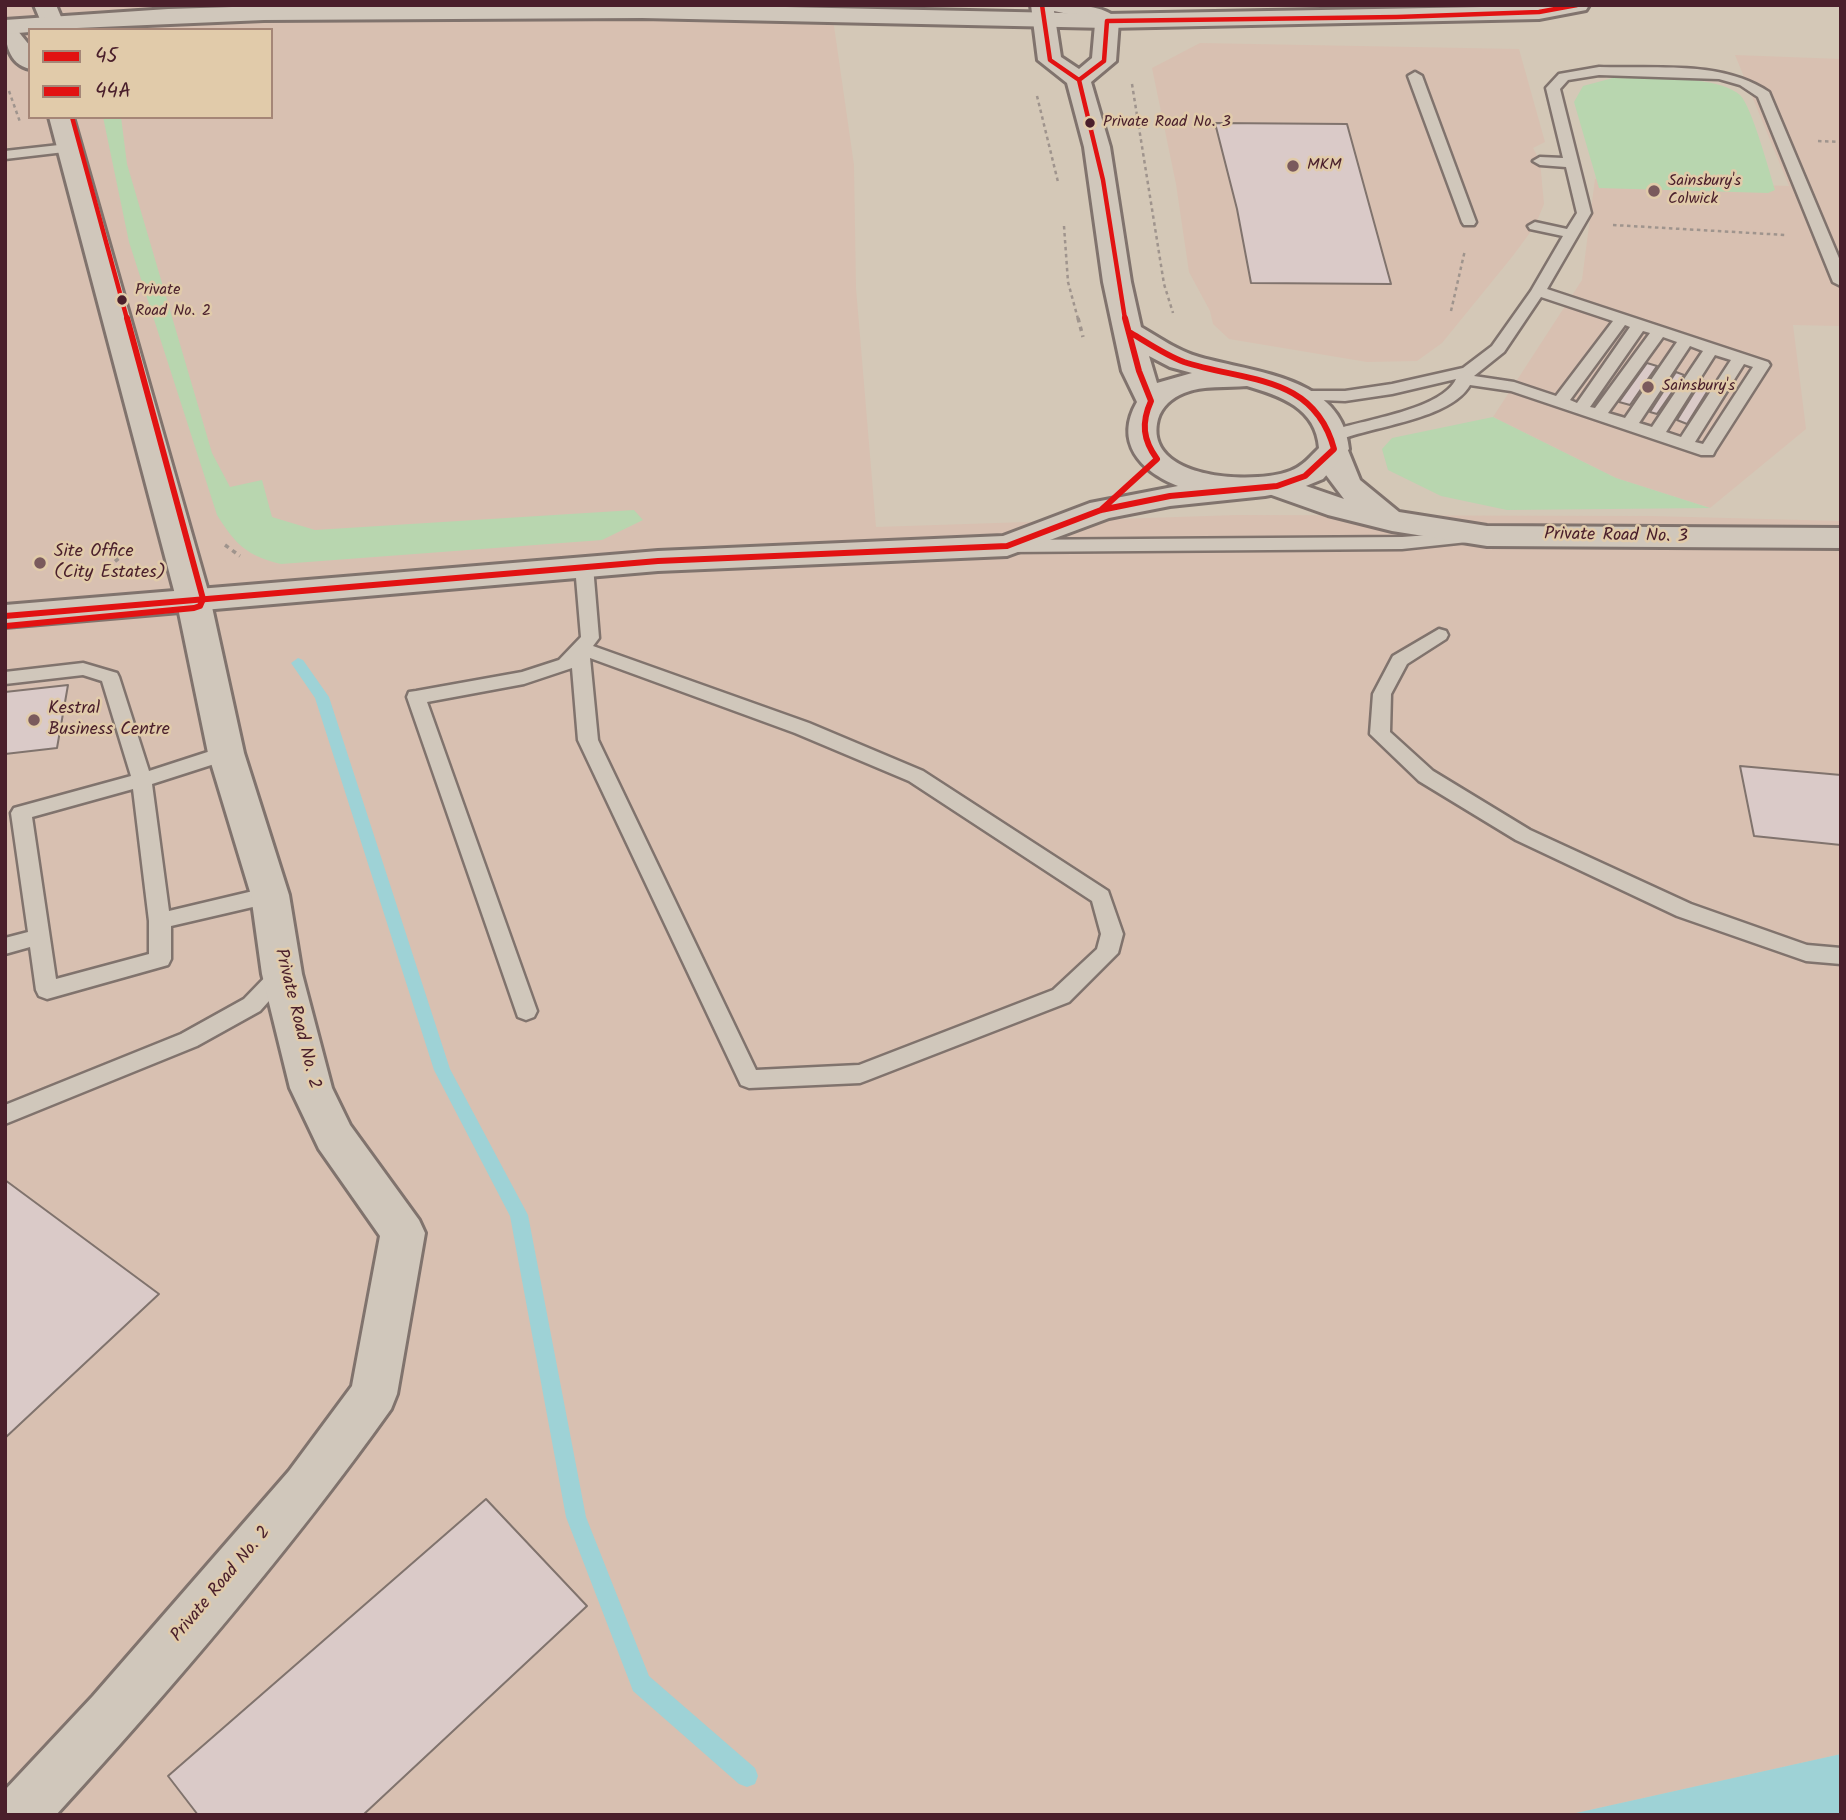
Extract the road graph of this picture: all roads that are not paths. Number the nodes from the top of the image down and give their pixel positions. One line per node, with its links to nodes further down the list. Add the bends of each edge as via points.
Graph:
1 (1578, 5): 4 (street, via 1539,12 1397,18)
2 (1047, 10): 3 (street, via 554,10); 4 (street); 8 (street, via 1050,60)
3 (51, 20): 5 (street)
4 (1107, 21): 8 (street, via 1104,61)
5 (5, 28): 6 (street)
6 (28, 59)
7 (1415, 76): 14 (lane)
8 (1079, 80): 22 (street, via 1097,147 1117,282)
9 (61, 119): 10 (street, Private Road No. 2)
10 (68, 148): 11 (lane); 46 (street, Private Road No. 2)
11 (5, 155)
12 (1540, 161): 13 (lane)
13 (1572, 163): 16 (lane, via 1584,213); 17 (lane, via 1553,88 1564,77 1599,71 1732,78 1753,85 1764,95)
14 (1469, 222)
15 (1535, 226): 16 (lane)
16 (1572, 234): 18 (lane)
17 (1841, 282)
18 (1538, 291): 19 (lane); 26 (lane, via 1498,349)
19 (1622, 318): 20 (lane); 30 (lane)
20 (1640, 324): 21 (lane); 31 (lane)
21 (1660, 331): 23 (lane); 32 (lane)
22 (1131, 333): 27 (street, via 1185,362); 29 (street)
23 (1686, 340): 24 (lane); 33 (lane)
24 (1712, 348): 25 (lane); 34 (lane)
25 (1740, 358): 36 (lane); 36 (lane, via 1762,365 1707,451)
26 (1466, 375): 28 (lane, via 1345,396); 30 (lane); 35 (lane, via 1457,393 1435,406 1353,427)
27 (1246, 378): 28 (street); 29 (street, via 1206,378 1178,385)
28 (1296, 394): 35 (street, via 1324,416)
29 (1150, 401): 37 (street, via 1141,427 1146,447)
30 (1560, 402): 31 (lane)
31 (1581, 409): 32 (lane)
32 (1598, 415): 33 (lane)
33 (1629, 425): 34 (lane)
34 (1656, 434): 36 (lane)
35 (1333, 442): 38 (street, via 1305,477); 41 (street, Private Road No. 3, via 1348,488)
36 (1685, 444)
37 (1157, 459): 39 (street, via 1181,475 1211,486); 40 (street)
38 (1277, 486): 39 (street); 41 (street, Private Road No. 3)
39 (1244, 489): 40 (street, via 1170,496)
40 (1101, 510): 44 (street)
41 (1392, 521): 42 (street, Private Road No. 3)
42 (1487, 536): 43 (street, Private Road No. 3); 44 (lane, via 1402,543)
43 (1841, 538)
44 (1007, 547): 45 (street)
45 (584, 566): 46 (street); 49 (lane, via 590,638)
46 (192, 598): 47 (street); 51 (street, Private Road No. 2)
47 (5, 616)
48 (1439, 635): 59 (lane, via 1400,660 1382,694 1380,734 1426,776 1523,835 1684,910 1806,953)
49 (580, 648): 49 (lane, via 802,728 916,776 1101,897 1112,934 1107,953 1061,996 860,1074 749,1079 588,740); 61 (lane, via 566,664 524,678 416,697)
50 (5, 678): 52 (lane, via 83,669 110,677)
51 (226, 753): 52 (lane); 55 (street, Private Road No. 2)
52 (142, 780): 53 (lane); 56 (lane)
53 (27, 811): 54 (lane); 57 (lane, via 21,813)
54 (5, 812)
55 (270, 895): 56 (lane); 60 (street, Private Road No. 2)
56 (160, 921): 57 (lane, via 160,959 47,990)
57 (39, 937): 58 (lane)
58 (5, 946)
59 (1841, 956)
60 (282, 974): 62 (lane, via 252,1005 189,1040); 63 (street, Private Road No. 2, via 311,1088 334,1137 403,1233 374,1394 306,1487 112,1715)
61 (526, 1011)
62 (5, 1115)
63 (19, 1815)

